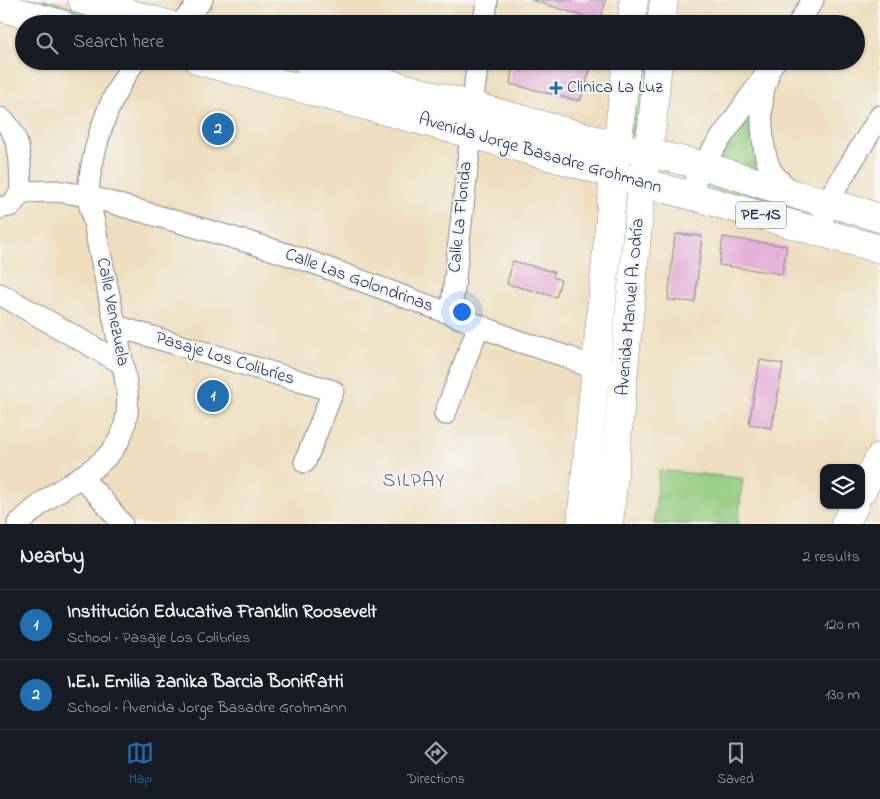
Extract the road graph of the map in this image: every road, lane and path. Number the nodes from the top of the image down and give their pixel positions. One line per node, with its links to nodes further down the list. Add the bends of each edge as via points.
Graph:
1 (82, 0): 9 (main road)
2 (202, 0): 10 (street)
3 (487, 0): 11 (street)
4 (634, 0): 12 (main road)
5 (664, 0): 13 (main road)
6 (813, 0): 14 (street)
7 (0, 7): 8 (main road)
8 (29, 15)
9 (135, 15)
10 (188, 15)
11 (485, 15)
12 (632, 15)
13 (663, 15)
14 (804, 15)
15 (129, 70): 35 (street, Calle Venezuela, via 102,124)
16 (233, 70): 26 (main road, Avenida Jorge Basadre Grohmann)
17 (339, 70): 23 (main road, Avenida Jorge Basadre Grohmann)
18 (477, 70): 23 (street, Calle La Florida)
19 (626, 70): 27 (main road, Avenida Manuel A. Odría)
20 (657, 70): 28 (main road, Avenida Manuel A. Odría)
21 (769, 70): 29 (street)
22 (771, 70): 34 (street, via 764,88 762,108 764,153 771,171)
23 (472, 106): 26 (street, Calle La Florida); 27 (main road, Avenida Jorge Basadre Grohmann)
24 (880, 116): 36 (street)
25 (0, 118): 32 (street, via 13,132 18,147)
26 (471, 134): 30 (main road, Avenida Jorge Basadre Grohmann); 42 (street, Calle La Florida)
27 (617, 146): 28 (main road, Avenida Jorge Basadre Grohmann); 30 (main road, Avenida Manuel A. Odría)
28 (648, 153): 29 (main road, Avenida Jorge Basadre Grohmann / PE-1S); 31 (main road, Avenida Manuel A. Odría)
29 (702, 165): 33 (street); 34 (main road, Avenida Jorge Basadre Grohmann / PE-1S)
30 (614, 175): 31 (main road, Avenida Jorge Basadre Grohmann / PE-1S); 46 (main road, Avenida Manuel A. Odría)
31 (642, 183): 33 (main road, Avenida Jorge Basadre Grohmann / PE-1S); 47 (main road, Avenida Manuel A. Odría)
32 (21, 192): 35 (street, Calle Las Golondrinas, via 56,191); 37 (street, via 12,205)
33 (690, 195): 39 (main road, Avenida Jorge Basadre Grohmann / PE-1S)
34 (797, 195): 36 (main road, Avenida Jorge Basadre Grohmann / PE-1S)
35 (88, 196): 42 (street, Calle Las Golondrinas, via 311,262); 44 (street, Calle Venezuela)
36 (827, 202): 38 (main road, Avenida Jorge Basadre Grohmann / PE-1S); 39 (street)
37 (0, 208)
38 (880, 218)
39 (820, 232): 40 (main road, Avenida Jorge Basadre Grohmann / PE-1S)
40 (880, 249)
41 (0, 294): 45 (street)
42 (451, 314): 43 (street, Calle Las Golondrinas)
43 (479, 325): 46 (street, Calle Las Golondrinas); 48 (street)
44 (116, 326): 45 (street, Calle Venezuela); 50 (street, Pasaje Los Colibríes, via 333,391)
45 (123, 364): 51 (street, Calle Venezuela, via 128,400 124,427 103,462)
46 (597, 370): 47 (street, Calle Las Golondrinas); 56 (main road, Avenida Manuel A. Odría)
47 (624, 380): 57 (main road, Avenida Manuel A. Odría)
48 (445, 414)
49 (880, 457): 52 (main road)
50 (305, 462)
51 (81, 477): 54 (street, Calle Venezuela); 55 (street)
52 (865, 485)
53 (853, 509): 58 (main road)
54 (18, 524)
55 (122, 524)
56 (581, 524)
57 (609, 524)
58 (846, 524)

